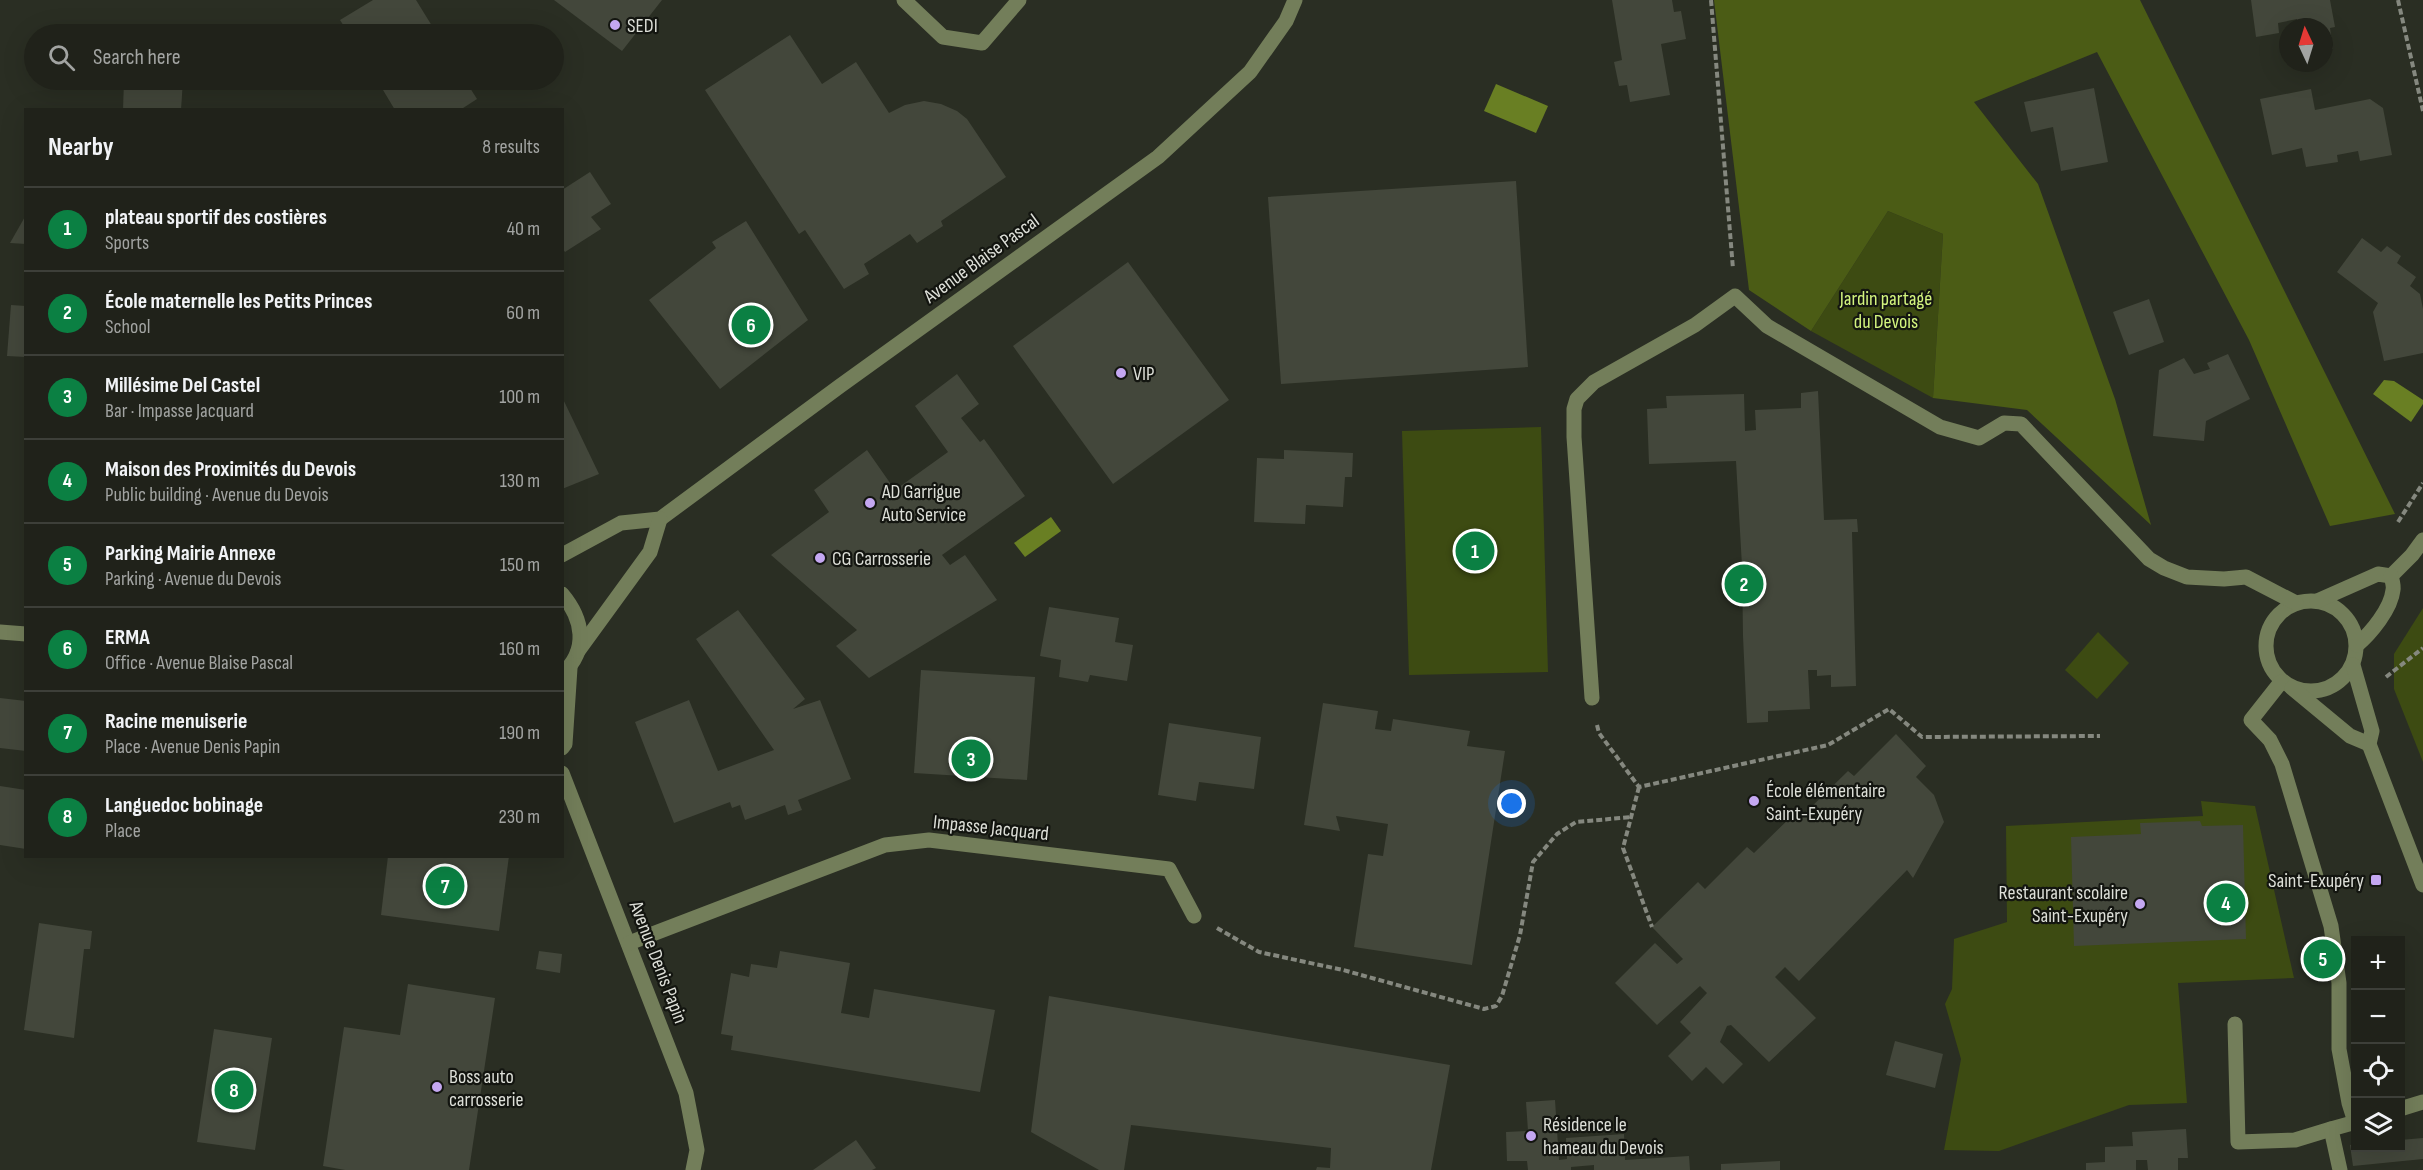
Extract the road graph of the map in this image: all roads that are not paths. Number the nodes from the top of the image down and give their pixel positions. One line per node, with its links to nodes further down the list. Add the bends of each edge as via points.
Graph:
1 (904, 0): 2 (street, via 943,37 982,43)
2 (1019, 0)
3 (1294, 0): 4 (street, Avenue Blaise Pascal, via 1286,21 1250,72 1158,157)
4 (660, 519): 6 (street, via 621,523); 14 (street, via 650,552)
5 (2423, 540): 7 (street)
6 (564, 554)
7 (2391, 576): 9 (street, via 2378,574); 13 (street, via 2393,590 2388,605)
8 (564, 596): 14 (street, via 574,608 581,628)
9 (2317, 601): 10 (street); 13 (street, via 2333,605 2346,616)
10 (2296, 603): 17 (street, via 2274,619 2265,650 2270,666); 18 (street, via 2246,577 2187,578 2164,568 2149,559 2021,424 2004,423 1979,438 1940,427 1767,326 1735,296 1695,325 1594,382 1577,399 1574,437)
11 (0, 632): 12 (street)
12 (24, 634)
13 (2357, 645): 15 (street)
14 (578, 651): 16 (street)
15 (2353, 665): 17 (street, via 2347,675 2327,689 2316,692); 19 (street, via 2372,731)
16 (566, 671): 20 (street)
17 (2287, 685): 19 (street, via 2350,736); 28 (street, via 2251,720 2270,740 2282,764 2331,926 2339,983 2339,1049)
18 (1592, 698)
19 (2368, 744): 22 (street)
20 (564, 745)
21 (564, 778): 24 (street, Avenue Denis Papin)
22 (2423, 885)
23 (1194, 916): 24 (street, Impasse Jacquard, via 1169,869 929,840 885,845)
24 (629, 943): 31 (street, Avenue Denis Papin, via 686,1093 697,1150)
25 (2235, 1024): 30 (street, via 2238,1142 2295,1140)
26 (2423, 1102): 27 (street)
27 (2405, 1107)
28 (2351, 1109)
29 (2351, 1123): 30 (street)
30 (2331, 1129): 32 (street)
31 (693, 1170)
32 (2340, 1170)

